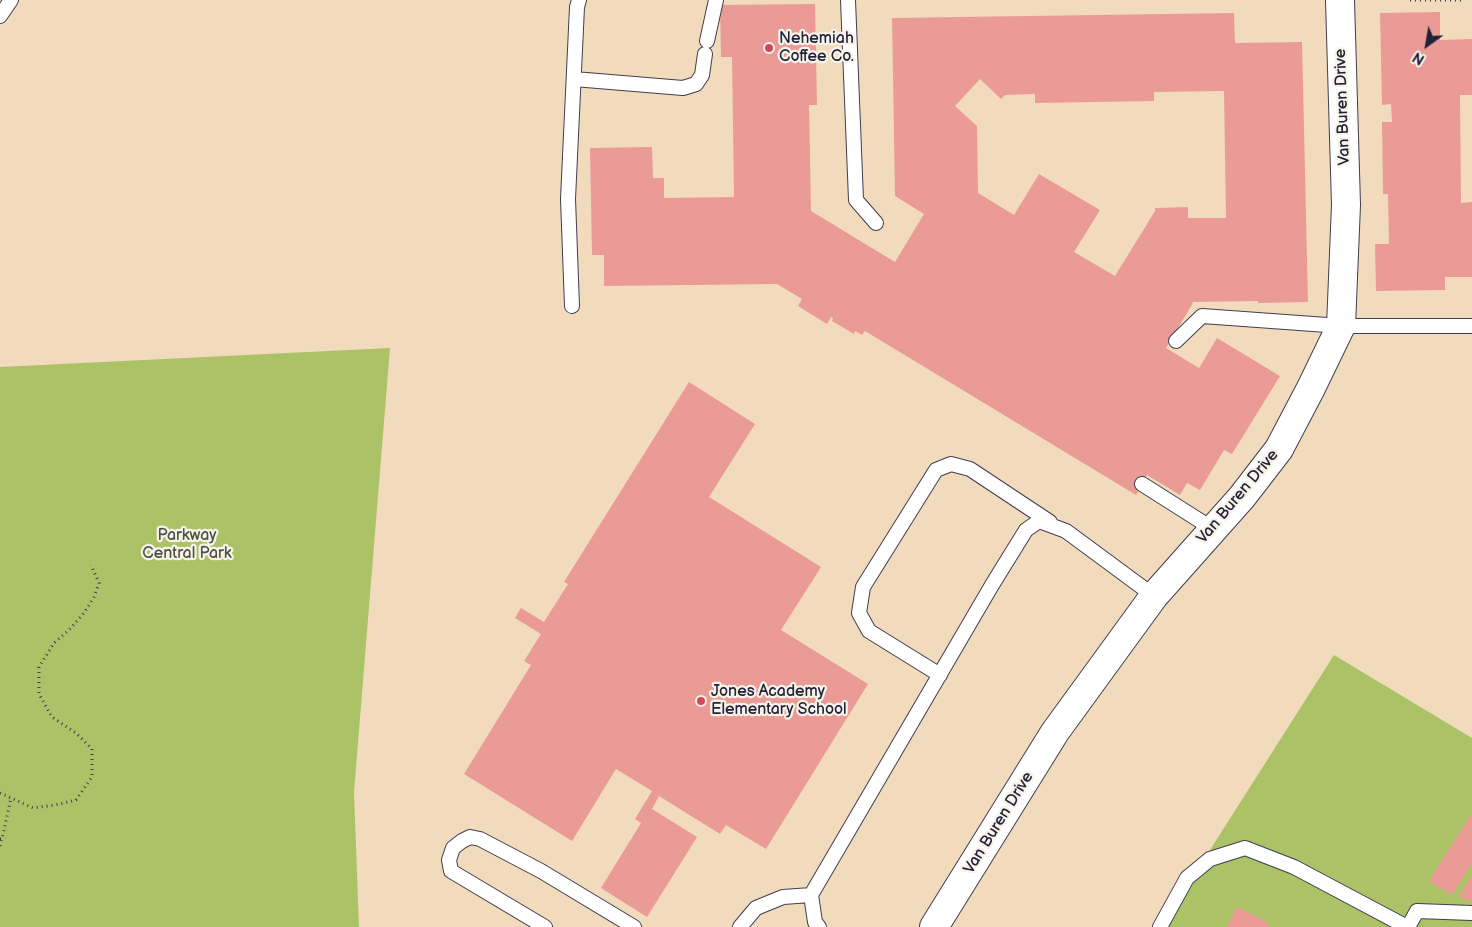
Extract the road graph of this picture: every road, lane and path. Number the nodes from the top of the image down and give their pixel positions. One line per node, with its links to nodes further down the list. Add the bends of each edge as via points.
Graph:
1 (11, 0): 8 (lane)
2 (579, 0): 9 (lane)
3 (716, 0): 9 (lane, via 702,75 696,84 683,88)
4 (848, 0): 10 (lane, via 856,200)
5 (1340, 0): 12 (street, Van Buren Drive, via 1346,205)
6 (1410, 0): 7 (path)
7 (1462, 0)
8 (0, 16)
9 (574, 79): 11 (lane, via 568,200)
10 (876, 223)
11 (572, 306)
12 (1341, 326): 13 (lane); 14 (lane, via 1202,316); 16 (street, Van Buren Drive, via 1279,449)
13 (1472, 326)
14 (1176, 341)
15 (1142, 484): 16 (lane)
16 (1213, 529): 19 (street, Van Buren Drive)
17 (1063, 530): 19 (lane); 20 (lane, via 1039,521 1026,530); 20 (lane, via 970,469 951,464 936,470 863,587 860,613 869,631)
18 (91, 565): 22 (path, via 99,583 94,597 84,613 54,643 39,667 39,694 52,717 92,749 92,777 76,800 55,806 33,808)
19 (1154, 596): 31 (street, Van Buren Drive, via 1055,732)
20 (940, 675): 25 (lane)
21 (0, 793): 22 (path)
22 (11, 798): 23 (path)
23 (1, 839): 24 (path)
24 (0, 846)
25 (812, 895): 29 (lane, via 783,898 756,908); 30 (lane, via 815,922)
26 (1472, 913): 33 (lane, via 1417,911)
27 (545, 927): 28 (lane, via 452,871 449,860 453,848 470,836 480,839)
28 (634, 927)
29 (740, 927)
30 (819, 927)
31 (934, 927)
32 (1160, 927): 33 (lane, via 1187,878 1210,859 1246,848 1294,867)
33 (1407, 927)

